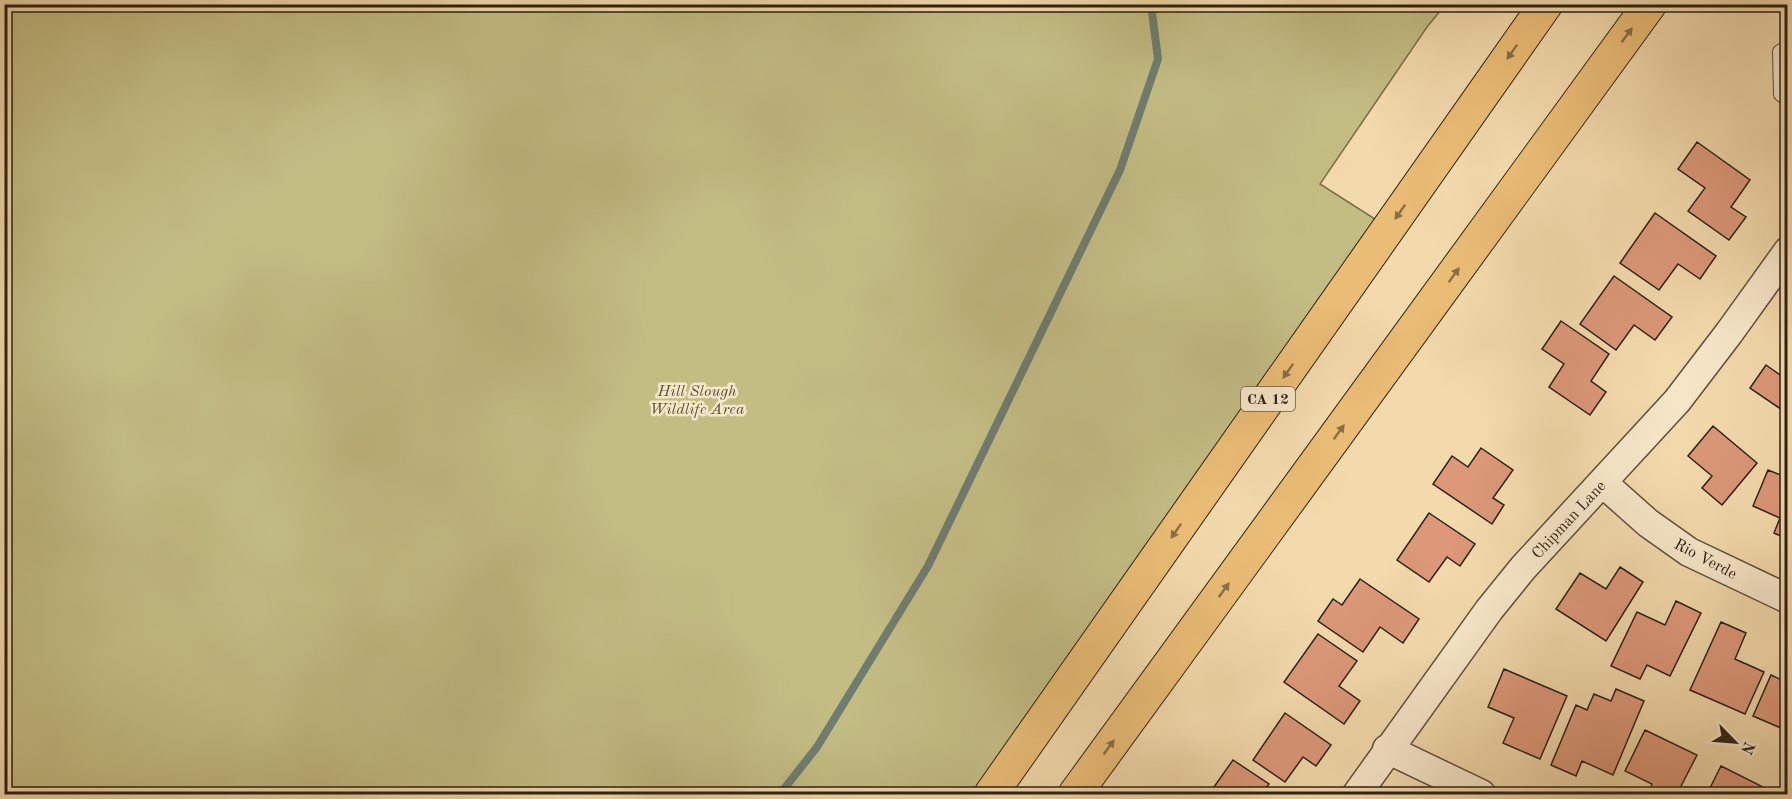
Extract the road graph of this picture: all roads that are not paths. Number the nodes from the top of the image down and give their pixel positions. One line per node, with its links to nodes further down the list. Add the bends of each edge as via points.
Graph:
1 (1546, 4): 9 (highway, CA 12, one-way to 9)
2 (1650, 4): 10 (highway, one-way to 2)
3 (1788, 47): 4 (lane, via 1780,52 1781,94)
4 (1788, 100)
5 (1788, 251): 6 (street, Chipman Lane, via 1677,401)
6 (1603, 483): 7 (street, Rio Verde, via 1648,523 1689,552); 8 (street, Chipman Lane, via 1522,568)
7 (1788, 599)
8 (1388, 749): 11 (street, Chipman Lane); 12 (street)
9 (991, 795)
10 (1075, 795)
11 (1357, 795)
12 (1481, 795)

